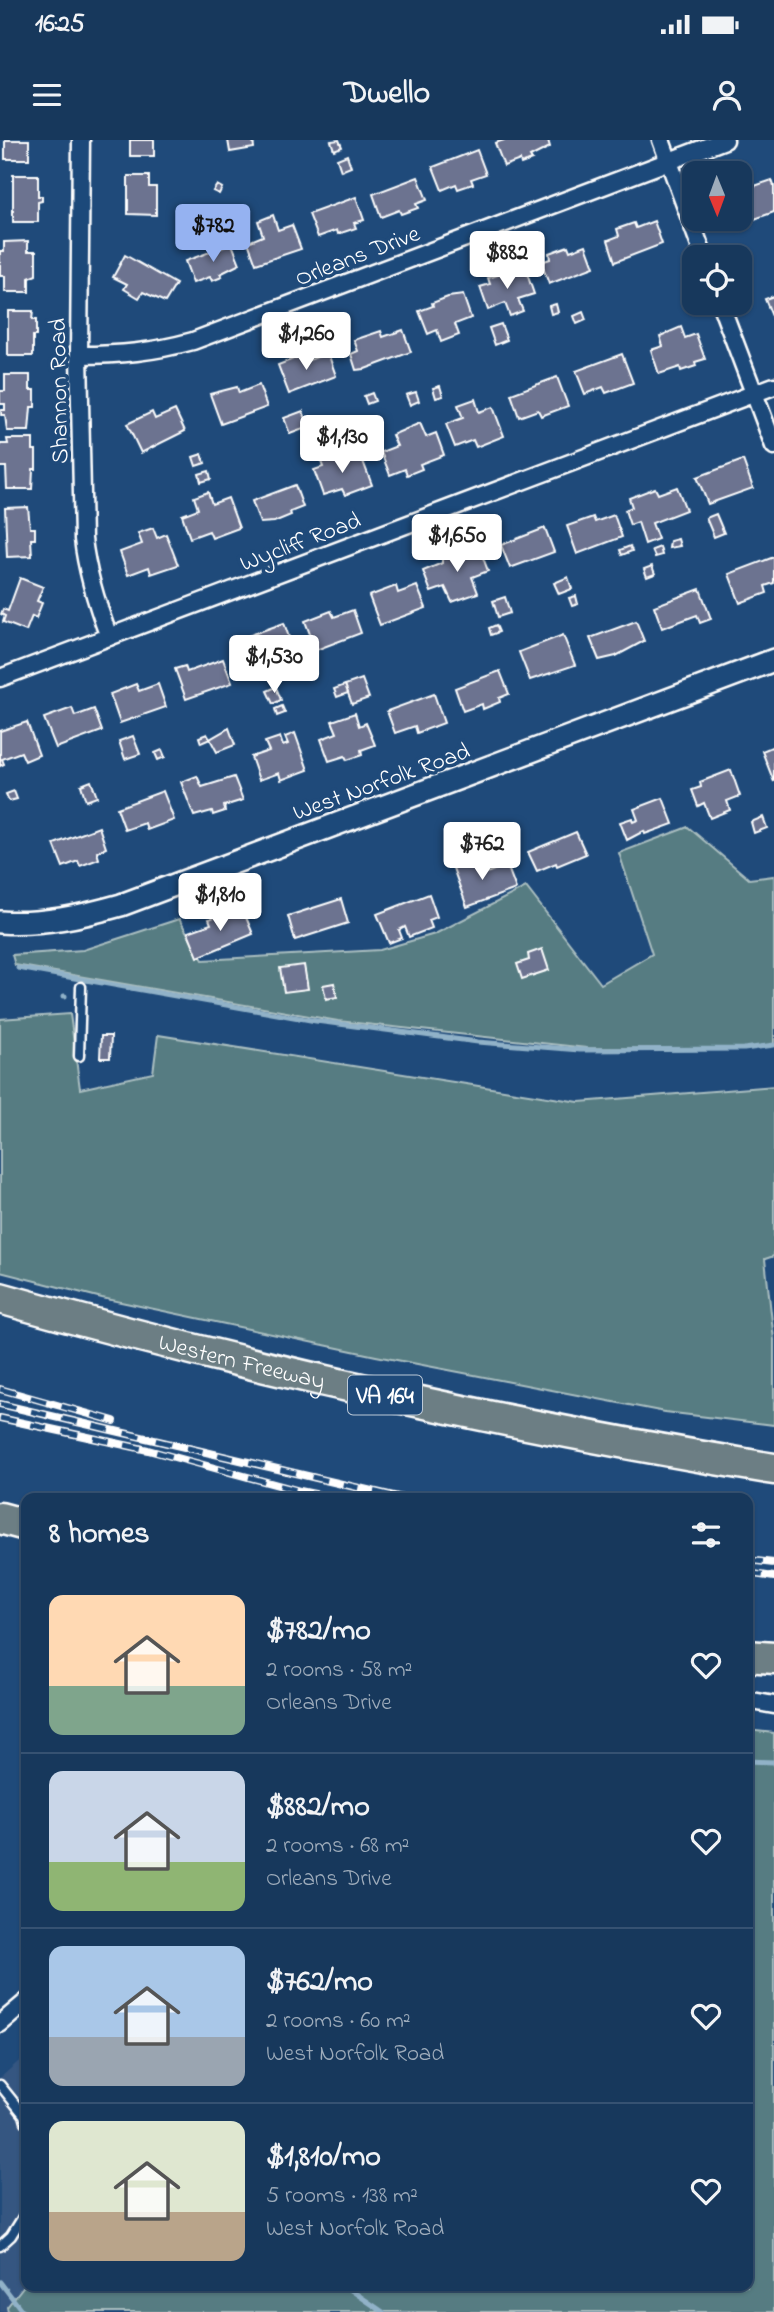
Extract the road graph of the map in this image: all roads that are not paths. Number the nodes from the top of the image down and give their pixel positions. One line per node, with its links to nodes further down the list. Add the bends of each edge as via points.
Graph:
1 (80, 140): 7 (street, Shannon Road)
2 (662, 140): 4 (street)
3 (725, 140): 4 (street, Orleans Drive)
4 (669, 161): 5 (street); 7 (street, Orleans Drive, via 192,341 124,355)
5 (700, 245)
6 (724, 315): 9 (street)
7 (79, 355): 11 (street, Shannon Road, via 83,539 93,594)
8 (774, 386): 9 (street, Wycliff Road)
9 (754, 394): 10 (street); 11 (street, Wycliff Road)
10 (774, 446)
11 (110, 637): 13 (street, Wycliff Road)
12 (774, 660): 14 (street, West Norfolk Road, via 121,905 47,921)
13 (0, 678)
14 (0, 922)
15 (81, 987): 16 (lane)
16 (79, 1056)
17 (0, 1298): 18 (highway, Western Freeway / VA 164, via 238,1361)
18 (460, 1412): 19 (highway); 20 (highway, Western Freeway / VA 164)
19 (774, 1451)
20 (774, 1469)
21 (0, 1518): 22 (highway)
22 (21, 1524)
23 (753, 1656): 24 (highway)
24 (774, 1658)
25 (753, 1701): 26 (street)
26 (774, 1705)
27 (21, 2006): 28 (street)
28 (0, 2024)
29 (0, 2085): 30 (lane)
30 (21, 2115)
31 (21, 2220): 32 (lane)
32 (0, 2246)

